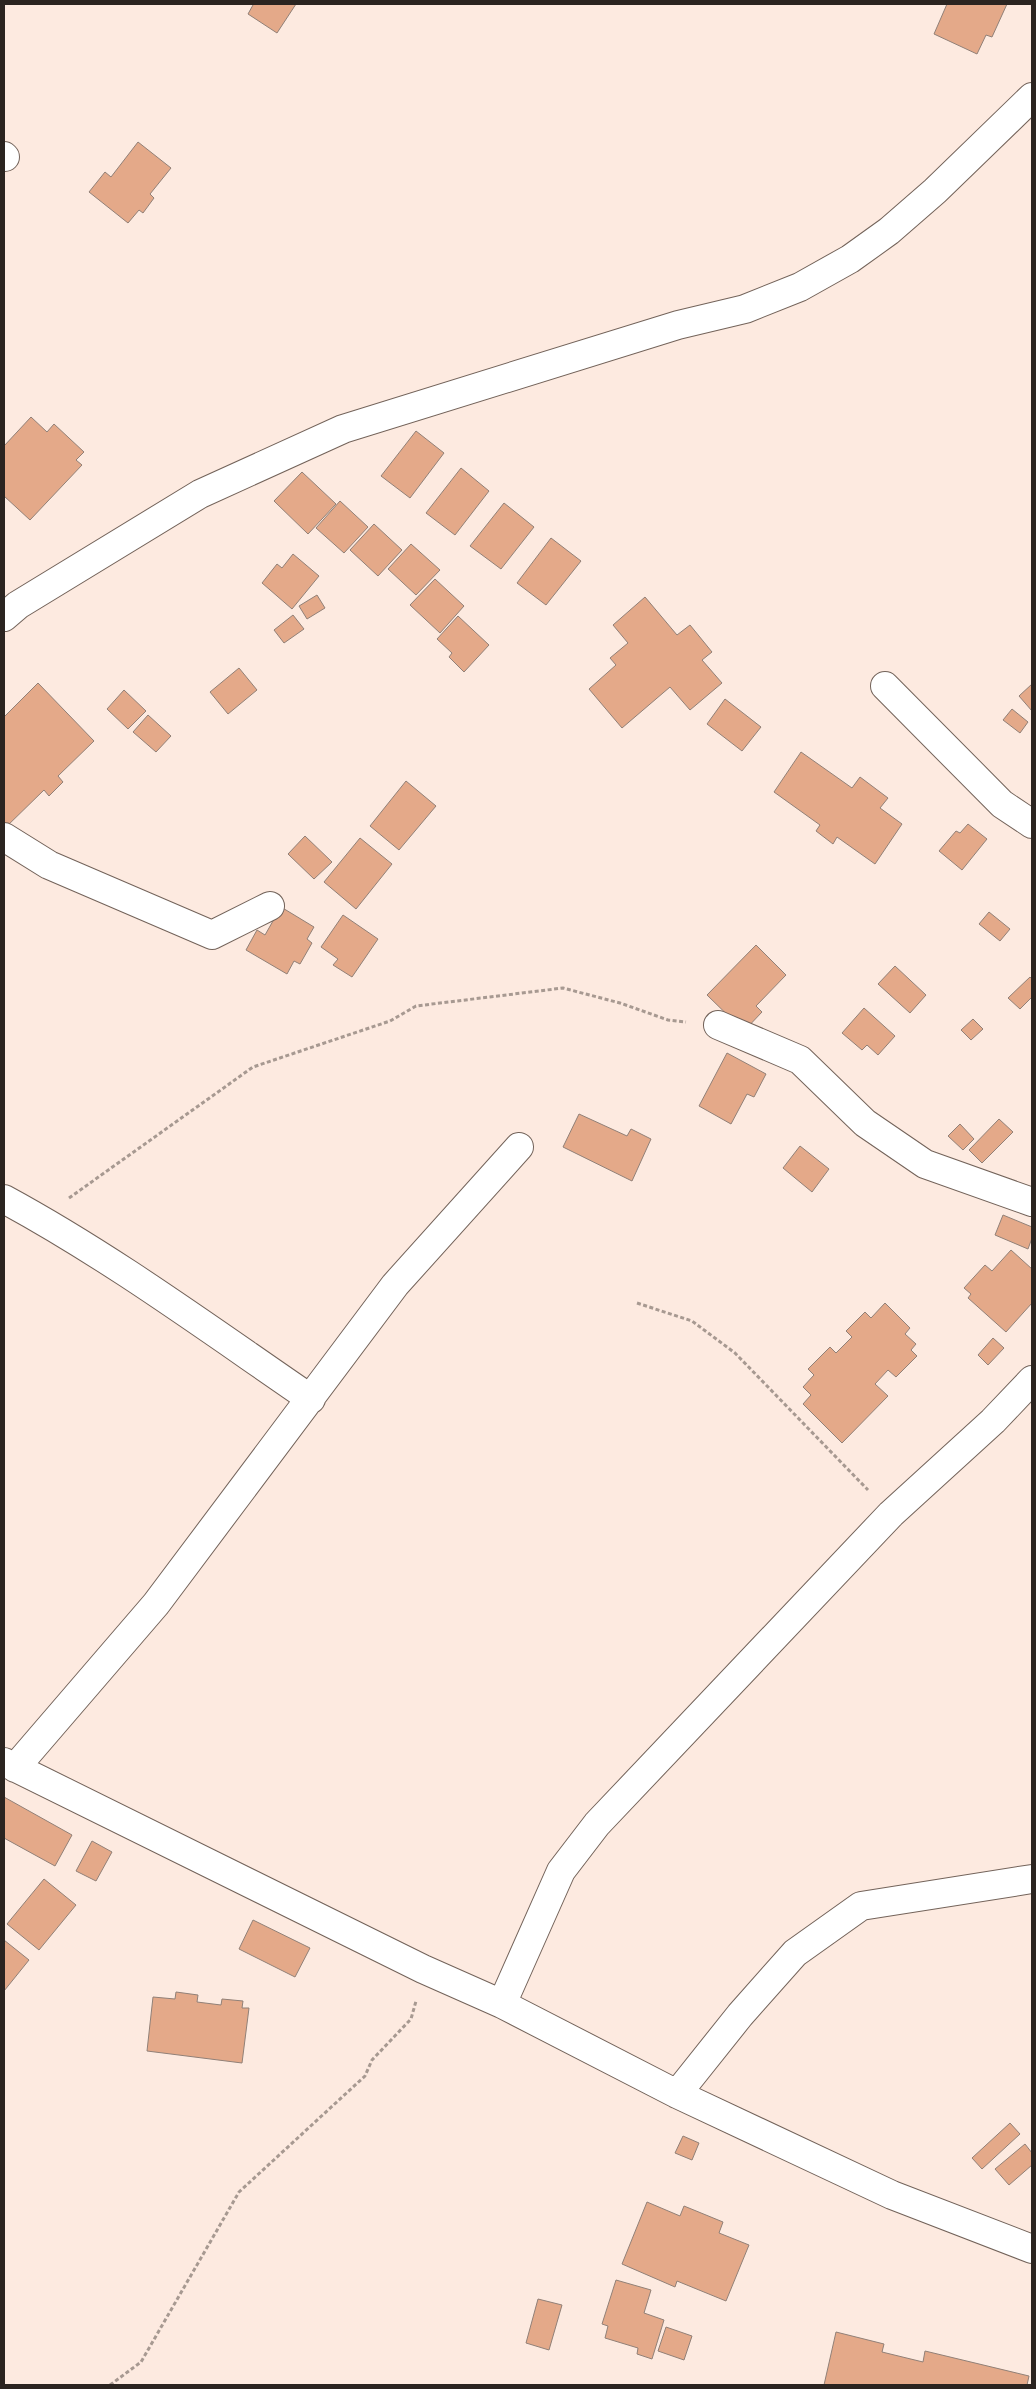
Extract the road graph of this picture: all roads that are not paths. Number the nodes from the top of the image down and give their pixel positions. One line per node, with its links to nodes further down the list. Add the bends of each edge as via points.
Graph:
1 (1032, 97): 2 (street, via 935,191 889,230 850,259 800,287 745,309 668,328 343,430 200,494 18,605)
2 (4, 617)
3 (885, 686): 4 (street, via 1002,804)
4 (1032, 824)
5 (4, 837): 6 (street, via 49,865 212,935)
6 (270, 906)
7 (718, 1025): 10 (street, via 800,1060 865,1122 925,1164)
8 (519, 1147): 12 (street, via 395,1285)
9 (4, 1199): 12 (street, via 150,1289)
10 (1032, 1202)
11 (1032, 1380): 15 (street, via 993,1421 891,1514 597,1824 561,1871)
12 (311, 1398): 13 (street, via 156,1604)
13 (9, 1766): 15 (street)
14 (1032, 1879): 16 (street, via 861,1906 795,1953)
15 (502, 2004): 16 (street)
16 (677, 2094): 17 (street, via 892,2195)
17 (1032, 2249)

